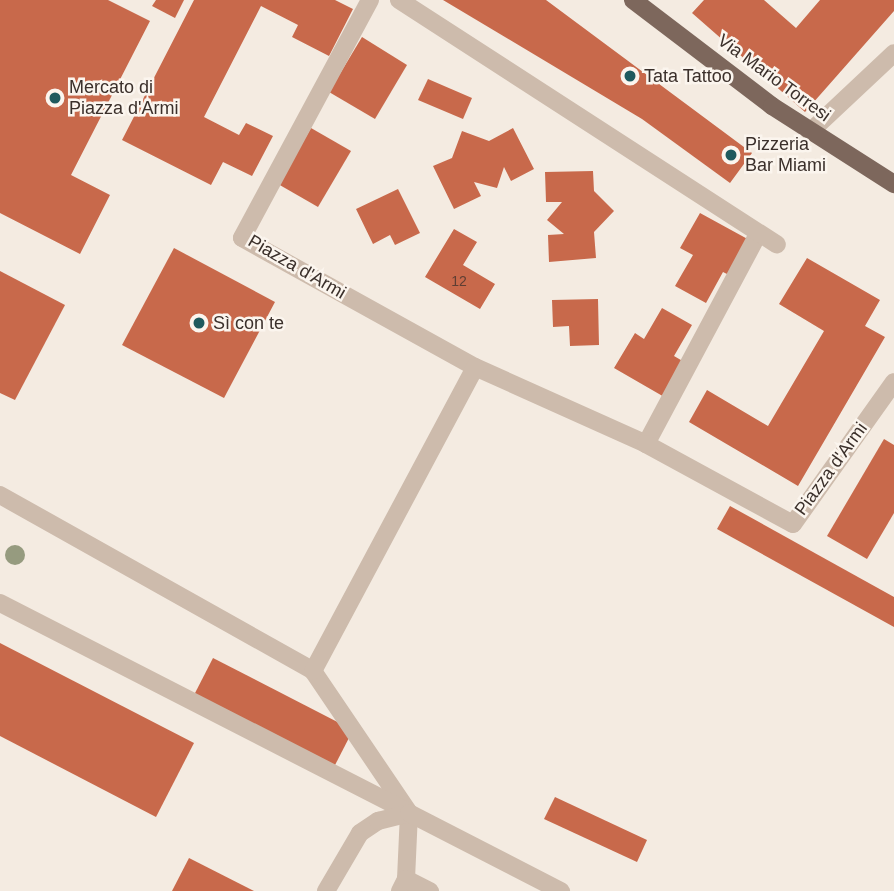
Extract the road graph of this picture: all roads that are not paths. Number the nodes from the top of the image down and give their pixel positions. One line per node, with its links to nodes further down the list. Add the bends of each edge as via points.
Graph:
1 (370, 0): 9 (street, Piazza d'Armi, via 242,238)
2 (399, 0): 7 (street)
3 (633, 0): 5 (main road, Via Mario Torresi)
4 (894, 53): 5 (street)
5 (810, 132): 6 (main road, Via Mario Torresi)
6 (894, 184)
7 (758, 234): 8 (street); 11 (street)
8 (777, 245)
9 (475, 367): 11 (street, Piazza d'Armi); 14 (street)
10 (894, 382): 11 (street, Piazza d'Armi, via 793,524)
11 (646, 444)
12 (0, 495): 14 (street)
13 (0, 603): 15 (street)
14 (313, 671): 15 (street)
15 (410, 813): 16 (street); 17 (street, via 378,821 360,833); 19 (street)
16 (403, 885): 18 (street)
17 (326, 891)
18 (430, 891)
19 (561, 891)

